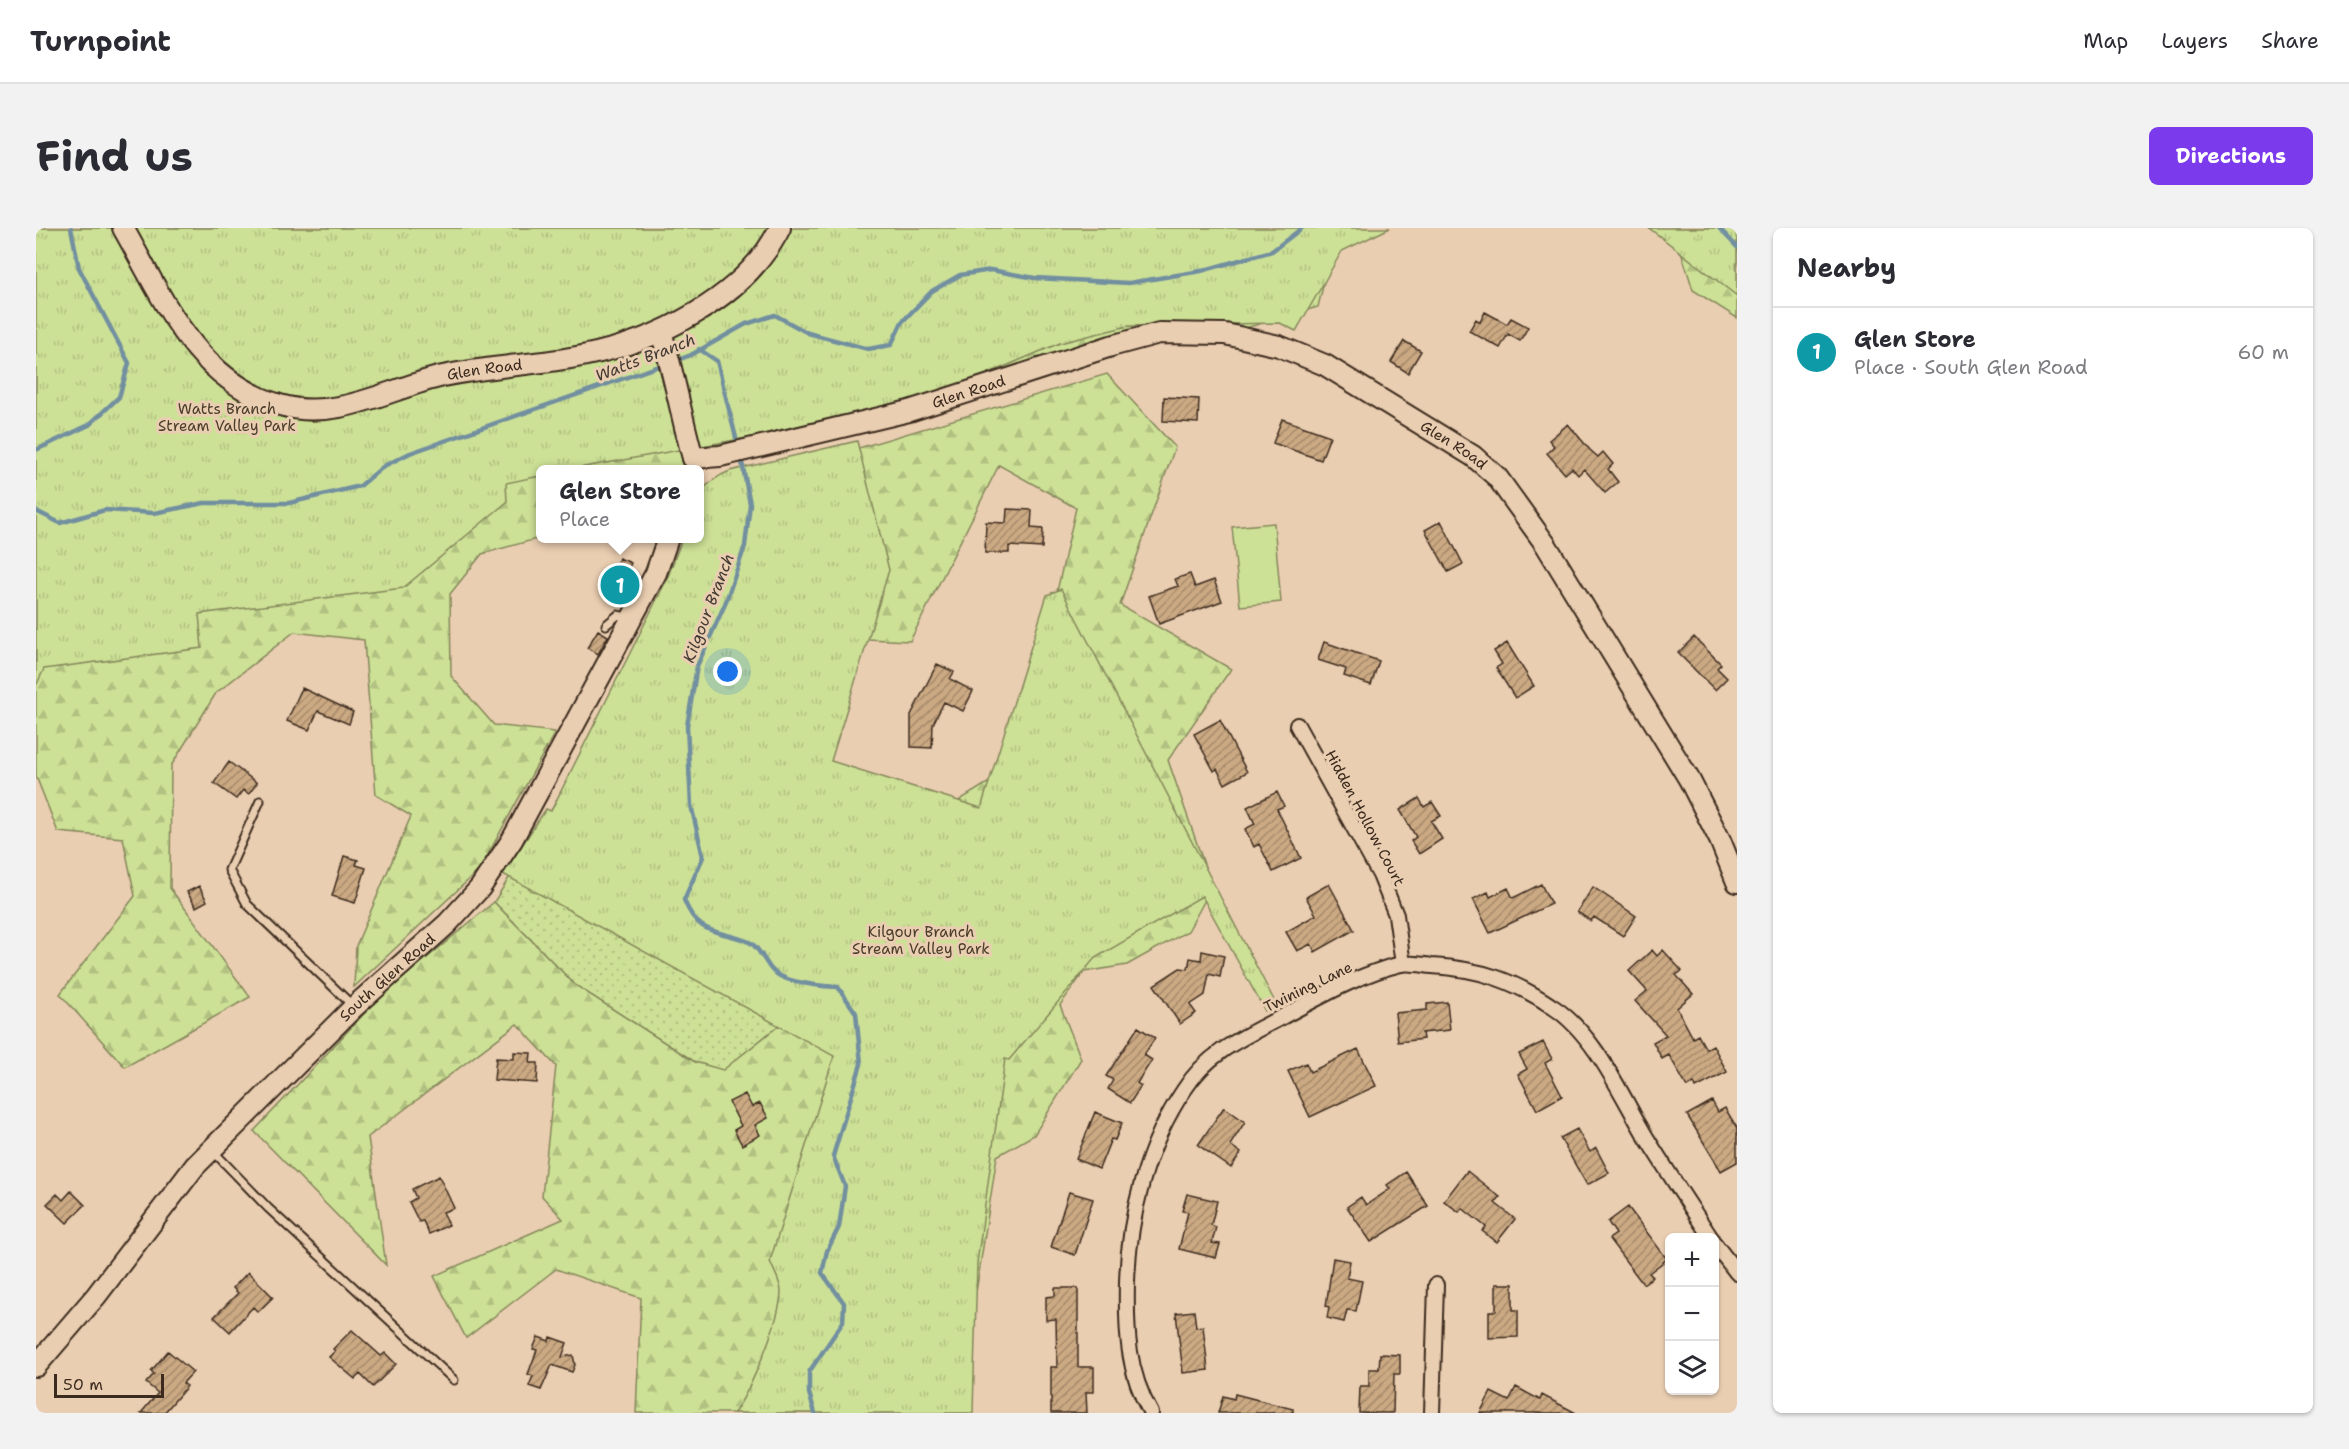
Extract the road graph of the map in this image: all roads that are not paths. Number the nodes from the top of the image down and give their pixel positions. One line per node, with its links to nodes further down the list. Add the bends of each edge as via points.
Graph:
1 (123, 228): 3 (main road, Glen Road, via 186,337 213,369 232,383 280,405 318,410 359,402 442,376)
2 (780, 228): 3 (main road, via 774,242 751,269 720,299)
3 (664, 341): 4 (main road, Glen Road, via 678,390)
4 (691, 464): 10 (main road, Glen Road, via 909,411 1159,333 1225,334 1280,346 1326,365 1473,456 1497,477 1546,545 1689,779)
5 (666, 543): 6 (main road, South Glen Road, via 656,573)
6 (631, 619): 7 (lane, via 618,615); 12 (main road, South Glen Road, via 512,840 480,888 447,924)
7 (606, 625)
8 (1297, 725): 11 (street, Hidden Hollow Court, via 1380,875 1396,915)
9 (260, 801): 12 (lane, via 229,870 247,904)
10 (1736, 876)
11 (1403, 964): 14 (street, Twining Lane, via 1467,968 1508,980 1556,1008 1586,1036); 20 (street, Twining Lane, via 1348,983 1220,1050 1184,1089 1157,1141 1134,1210 1128,1243 1126,1322 1131,1364 1139,1392)
12 (354, 1006): 13 (main road, South Glen Road)
13 (211, 1150): 18 (main road, South Glen Road, via 181,1181 96,1296); 19 (lane)
14 (1708, 1233)
15 (1719, 1250): 16 (street)
16 (1737, 1274)
17 (1436, 1285): 21 (street)
18 (36, 1366)
19 (454, 1380)
20 (1151, 1413)
21 (1432, 1413)

